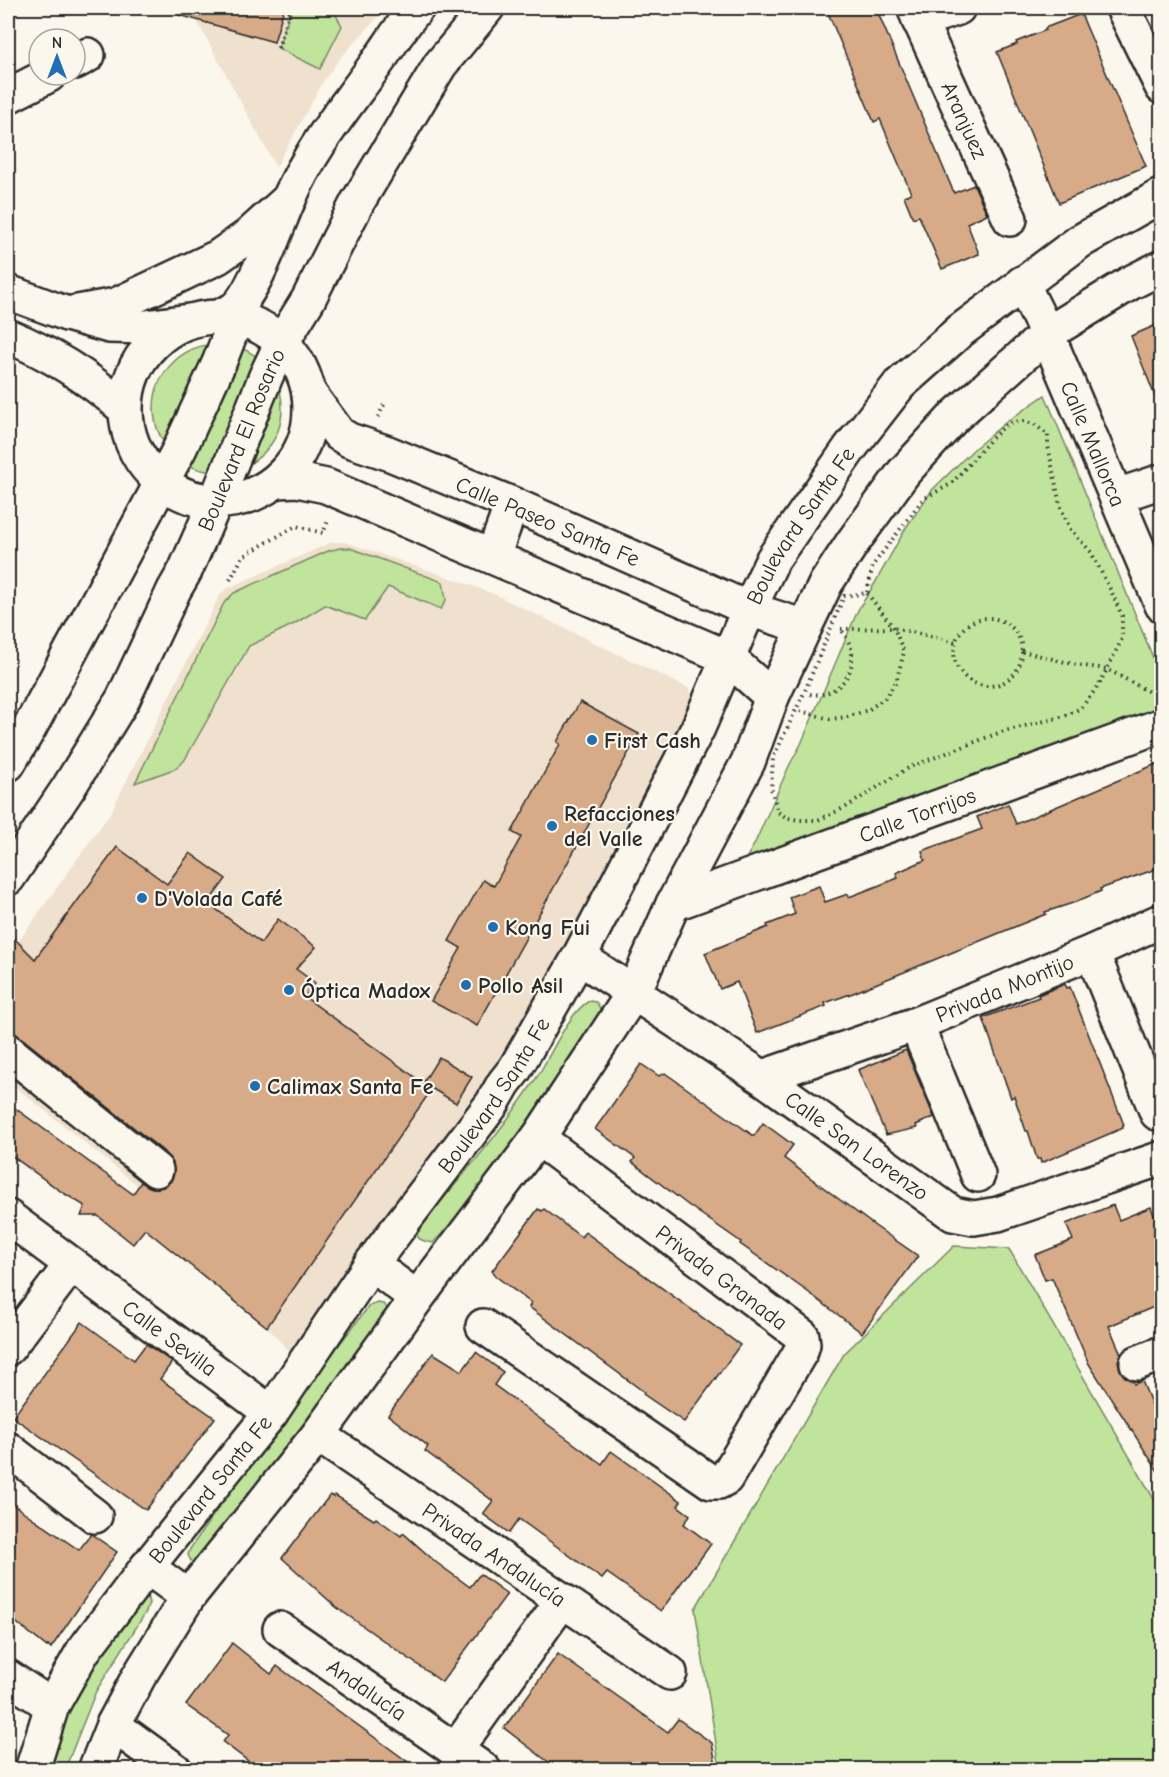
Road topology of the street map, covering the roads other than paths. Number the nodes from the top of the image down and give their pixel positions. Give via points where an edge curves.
1 (417, 8) edge
2 (487, 8) edge
3 (958, 8) edge
4 (1123, 8) edge
5 (916, 14) edge
6 (27, 86) edge
7 (1161, 87) edge
8 (8, 96) edge
9 (1161, 195) edge
10 (289, 199) junction
11 (1010, 219) dead end
12 (1161, 267) edge
13 (1022, 283) junction
14 (8, 292) edge
15 (226, 307) junction
16 (67, 314) junction
17 (1047, 334) junction
18 (8, 336) edge
19 (297, 366) junction
20 (124, 408) junction
21 (134, 449) junction
22 (161, 481) junction
23 (1161, 481) edge
24 (268, 487) junction
25 (1117, 496) junction
26 (216, 501) junction
27 (512, 504) junction
28 (133, 533) junction
29 (493, 556) junction
30 (185, 571) junction
31 (1161, 605) edge
32 (748, 609) junction
33 (818, 628) junction
34 (727, 657) junction
35 (791, 700) junction
36 (1161, 725) edge
37 (8, 764) edge
38 (8, 878) edge
39 (673, 904) junction
40 (1158, 922) dead end
41 (1092, 952) junction
42 (579, 957) junction
43 (634, 992) junction
44 (916, 1024) junction
45 (8, 1051) edge
46 (763, 1078) junction
47 (1157, 1113) dead end
48 (538, 1138) junction
49 (1161, 1158) edge
50 (156, 1170) dead end
51 (978, 1175) dead end
52 (8, 1217) edge
53 (371, 1264) junction
54 (70, 1265) junction
55 (417, 1298) junction
56 (483, 1326) dead end
57 (8, 1348) edge
58 (271, 1413) junction
59 (318, 1435) junction
60 (8, 1449) edge
61 (95, 1516) dead end
62 (147, 1567) junction
63 (188, 1597) junction
64 (562, 1601) junction
65 (280, 1629) dead end
66 (670, 1672) dead end
67 (8, 1677) edge
68 (52, 1706) junction
69 (113, 1725) junction
70 (455, 1751) junction
71 (32, 1770) edge
72 (95, 1770) edge
73 (175, 1770) edge
74 (484, 1770) edge

1 - 10 street via 334,118
2 - 19 street, Boulevard El Rosario via 440,65 351,213 308,300
3 - 5 street, Aranjuez
4 - 7 street
5 - 11 street, Aranjuez
6 - 8 street
9 - 13 street, Boulevard Santa Fe via 1079,242
10 - 15 street via 280,222
10 - 16 street via 218,257 116,305
12 - 17 street
13 - 17 street, Calle Mallorca
13 - 32 street, Boulevard Santa Fe via 899,385 773,560
14 - 16 street
15 - 16 street via 146,327 109,326
15 - 19 street via 261,327
15 - 20 street via 164,334 143,354 130,379
15 - 22 street via 219,363
17 - 25 street, Calle Mallorca
17 - 33 street via 955,416 904,472 826,583
18 - 20 street via 59,360
19 - 24 street via 309,425 298,456
19 - 26 street, Boulevard El Rosario via 266,376
19 - 27 street, Calle Paseo Santa Fe via 339,434
20 - 21 street
21 - 22 street
21 - 28 street via 137,510
22 - 26 street via 174,491 202,501
22 - 28 street
23 - 25 street
24 - 26 street via 231,501
24 - 29 street via 297,480 326,486
24 - 30 street
25 - 31 street, Calle Mallorca
26 - 30 street, Boulevard El Rosario
27 - 29 street
27 - 32 street, Calle Paseo Santa Fe
28 - 37 street
29 - 34 street
30 - 38 street, Boulevard El Rosario via 123,699
32 - 33 street, Calle Paseo Santa Fe
32 - 34 street, Boulevard Santa Fe
33 - 35 street
34 - 35 street
34 - 42 street, Boulevard Santa Fe via 698,728
35 - 39 street via 748,762
36 - 39 street, Calle Torrijos
39 - 43 street
40 - 41 street, Privada Montijo
41 - 44 street, Privada Montijo
41 - 47 street, Privada Montijo
42 - 43 street, Calle San Lorenzo
42 - 53 street, Boulevard Santa Fe via 492,1104
43 - 46 street, Calle San Lorenzo
43 - 48 street
44 - 46 street, Privada Montijo
44 - 51 street, Privada Montijo
45 - 50 street
46 - 49 street, Calle San Lorenzo via 953,1214 974,1218 998,1214
48 - 55 street
48 - 56 street, Privada Granada via 802,1336 801,1351 726,1478 711,1482
52 - 54 street, Calle Sevilla
53 - 55 street
53 - 58 street, Boulevard Santa Fe
54 - 57 street
54 - 58 street, Calle Sevilla
55 - 59 street
58 - 62 street, Boulevard Santa Fe
59 - 63 street
59 - 64 street, Privada Andalucía
60 - 61 street
62 - 63 street
62 - 68 street, Boulevard Santa Fe via 83,1651
63 - 69 street
64 - 66 street, Privada Andalucía
64 - 70 street
65 - 70 street, Andalucía
67 - 68 street
68 - 71 street, Boulevard Santa Fe
69 - 72 street
69 - 73 street
70 - 74 street, Andalucía

